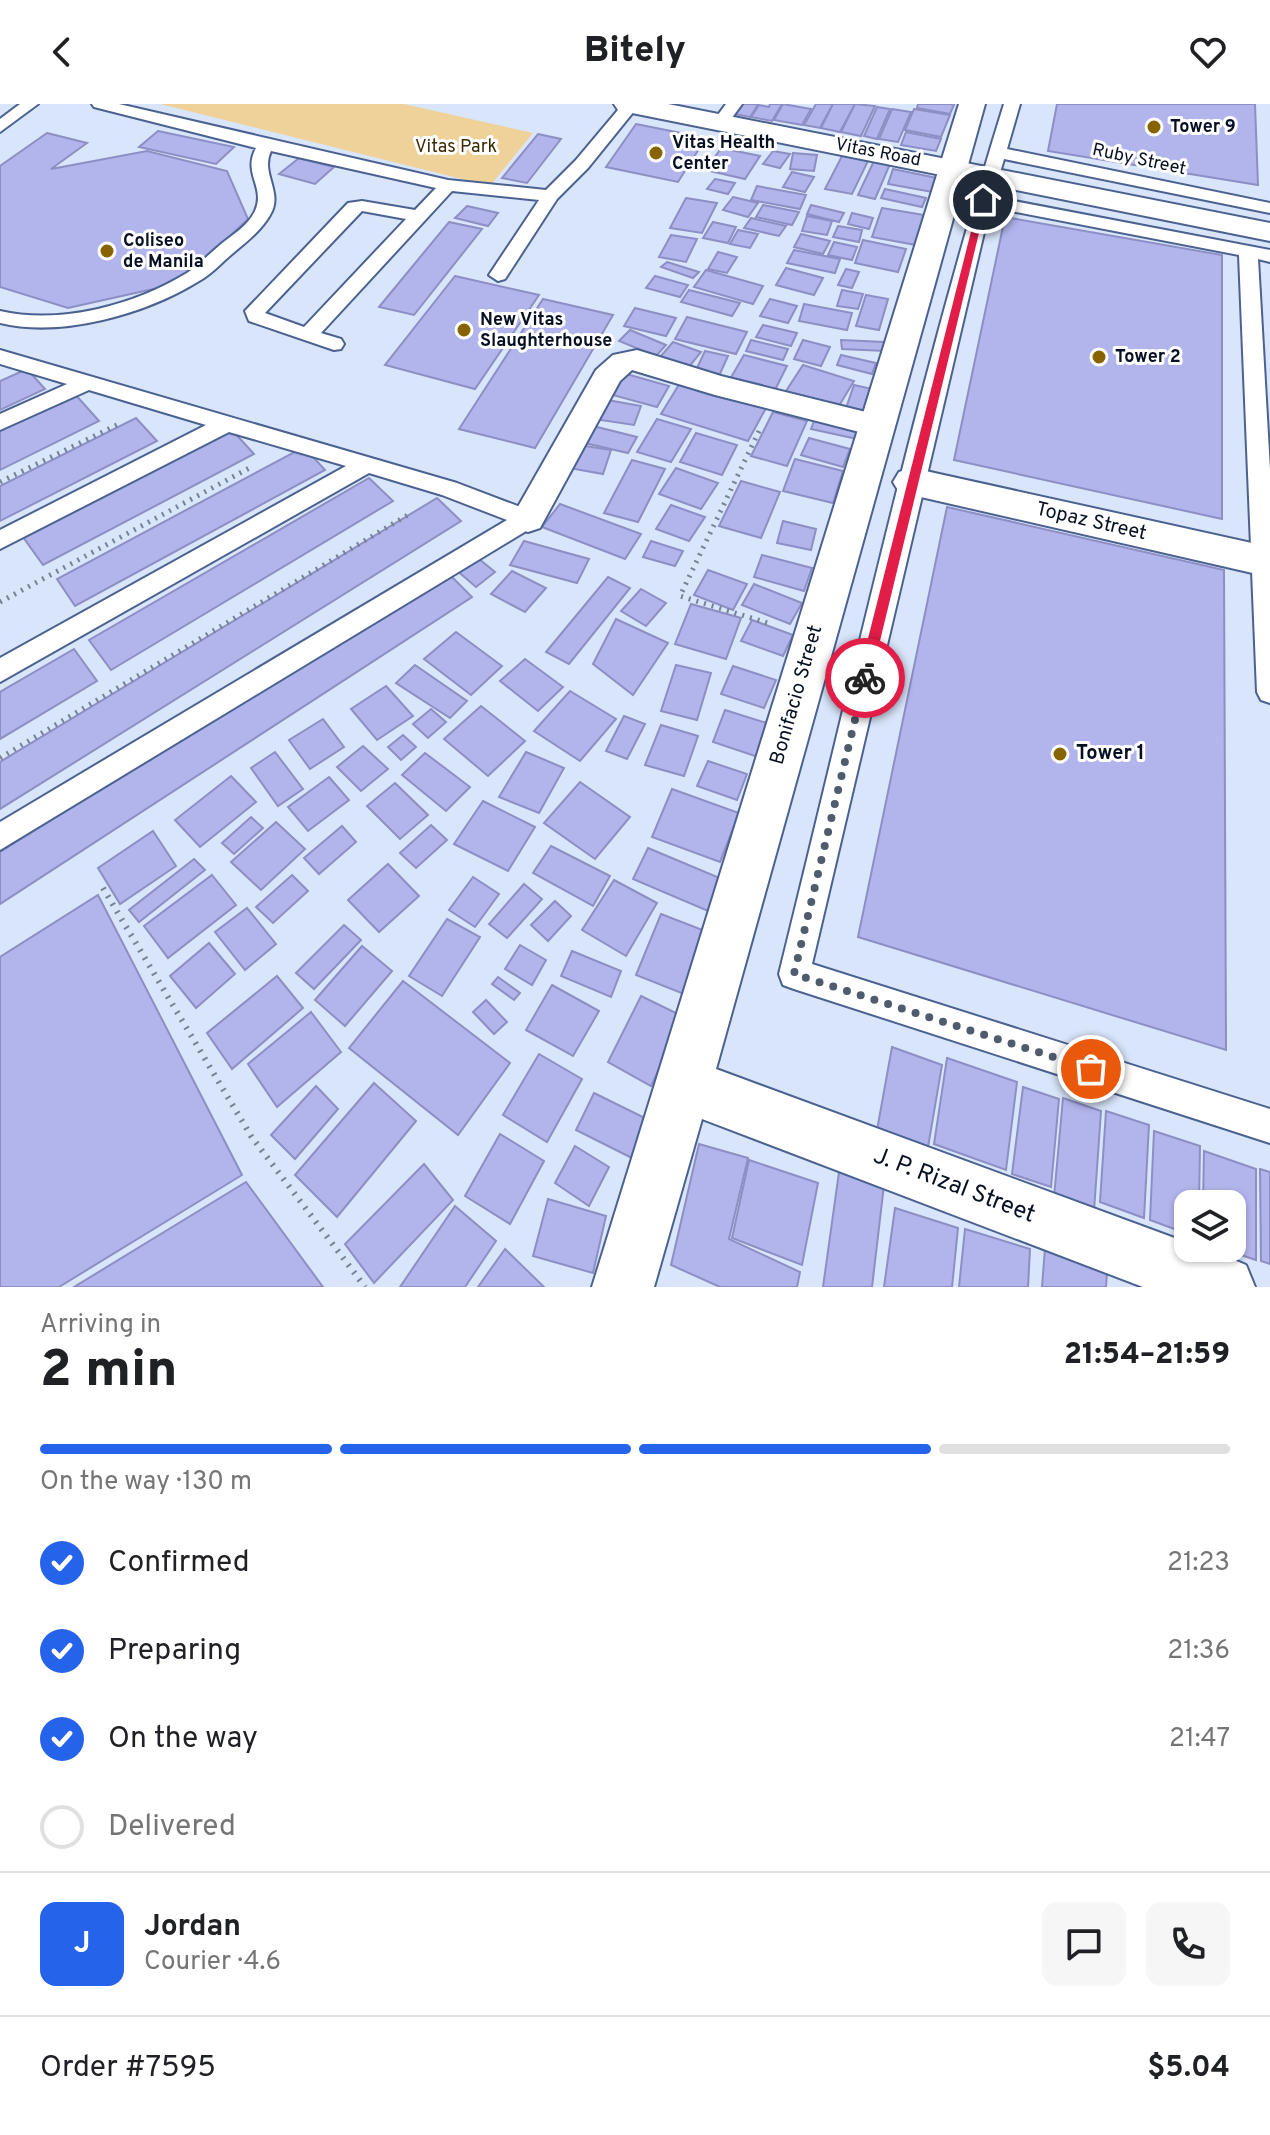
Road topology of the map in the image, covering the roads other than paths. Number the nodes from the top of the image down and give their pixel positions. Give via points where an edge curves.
1 (30, 104) edge
2 (100, 104) edge
3 (629, 104) edge
4 (972, 104) edge
5 (1012, 104) edge
6 (727, 113) edge
7 (0, 127) edge
8 (266, 145) junction
9 (982, 174) junction
10 (448, 185) junction
11 (550, 196) junction
12 (1270, 208) edge
13 (419, 216) junction
14 (1270, 232) edge
15 (1259, 254) edge
16 (498, 275) dead end
17 (0, 317) edge
18 (308, 335) junction
19 (334, 344) dead end
20 (0, 357) edge
21 (87, 383) junction
22 (0, 423) edge
23 (226, 424) junction
24 (875, 425) junction
25 (366, 465) junction
26 (912, 482) junction
27 (528, 519) junction
28 (0, 540) edge
29 (1267, 562) edge
30 (0, 671) edge
31 (1270, 692) edge
32 (0, 837) edge
33 (685, 1085) junction
34 (1270, 1126) edge
35 (623, 1287) edge
36 (1224, 1287) edge

1 - 7 lane
2 - 8 lane
3 - 6 street, Vitas Road
3 - 11 lane
4 - 9 street, Bonifacio Street
5 - 9 lane
6 - 9 street, Vitas Road
8 - 10 lane
8 - 17 lane via 256,165 267,205 248,232 194,276 148,297 84,316 47,323
9 - 12 lane, Ruby Street
9 - 14 street, Vitas Road
9 - 15 lane
9 - 24 street, Bonifacio Street
9 - 26 lane
10 - 11 lane
10 - 13 lane
11 - 16 lane
13 - 18 lane
13 - 18 lane via 354,207 255,311 256,317
15 - 29 lane
18 - 19 lane
20 - 21 lane
21 - 22 lane
21 - 23 lane
23 - 25 lane
23 - 28 lane
24 - 27 street via 637,360 623,361 580,421
24 - 33 street, Bonifacio Street
25 - 27 lane
25 - 30 lane
26 - 29 street, Topaz Street
26 - 34 lane via 794,974
27 - 32 lane
29 - 31 lane
33 - 35 street, Bonifacio Street
33 - 36 street, J. P. Rizal Street

